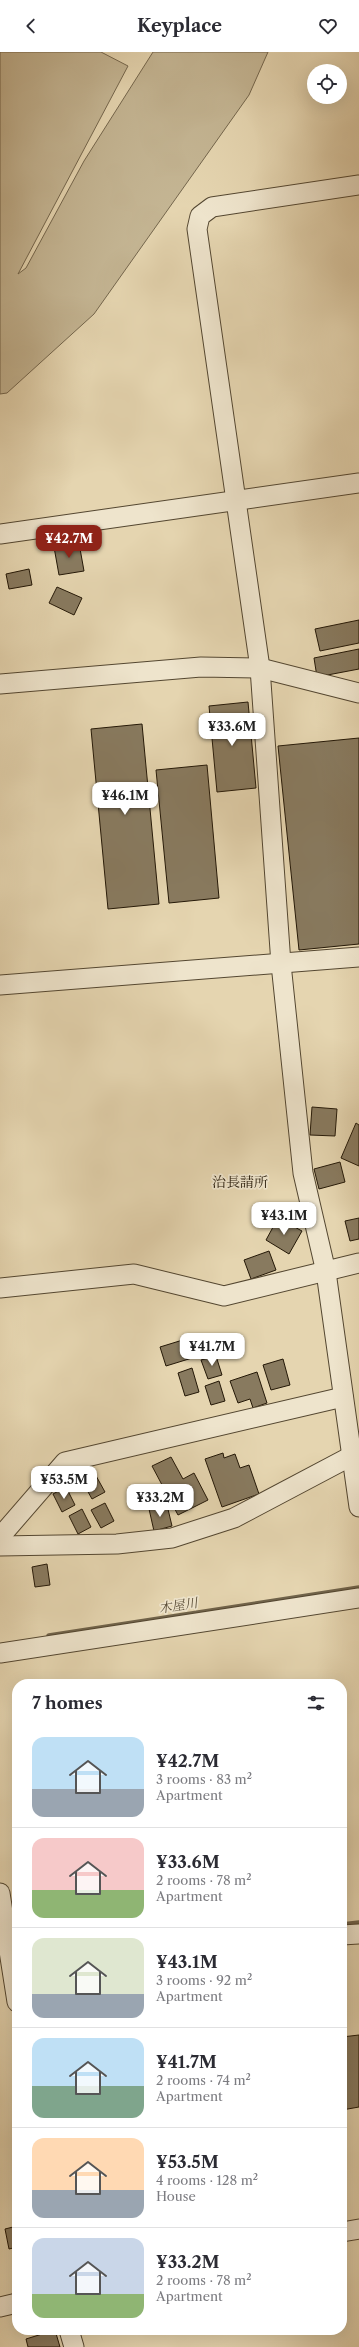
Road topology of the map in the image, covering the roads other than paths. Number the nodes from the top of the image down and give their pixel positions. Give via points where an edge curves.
1 (359, 185) edge
2 (359, 483) edge
3 (234, 501) junction
4 (0, 534) edge
5 (260, 668) junction
6 (0, 684) edge
7 (359, 693) edge
8 (359, 957) edge
9 (280, 964) junction
10 (0, 985) edge
11 (359, 1263) edge
12 (326, 1272) junction
13 (0, 1288) edge
14 (343, 1397) junction
15 (355, 1454) edge
16 (359, 1507) edge
17 (0, 1537) edge
18 (0, 1546) edge
19 (359, 1598) edge
20 (0, 1653) edge
21 (0, 1893) edge
22 (359, 1934) edge
23 (347, 1935) edge
24 (10, 1980) edge
25 (359, 2229) edge
26 (347, 2231) edge
27 (12, 2304) edge
28 (0, 2306) edge
29 (70, 2335) edge
30 (74, 2347) edge

1 - 3 street via 212,207 200,216 197,230
2 - 3 street
3 - 4 street
3 - 5 street
5 - 6 street via 201,667
5 - 7 street
5 - 9 street
8 - 9 street
9 - 10 street
9 - 12 street via 303,1173
11 - 12 street
12 - 13 street via 224,1296 134,1274
12 - 14 street
14 - 15 street
14 - 17 street via 65,1462
15 - 16 street
15 - 18 street via 234,1518 172,1538 116,1544
19 - 20 street
21 - 24 street
22 - 23 street
25 - 26 street
27 - 28 street
29 - 30 street

